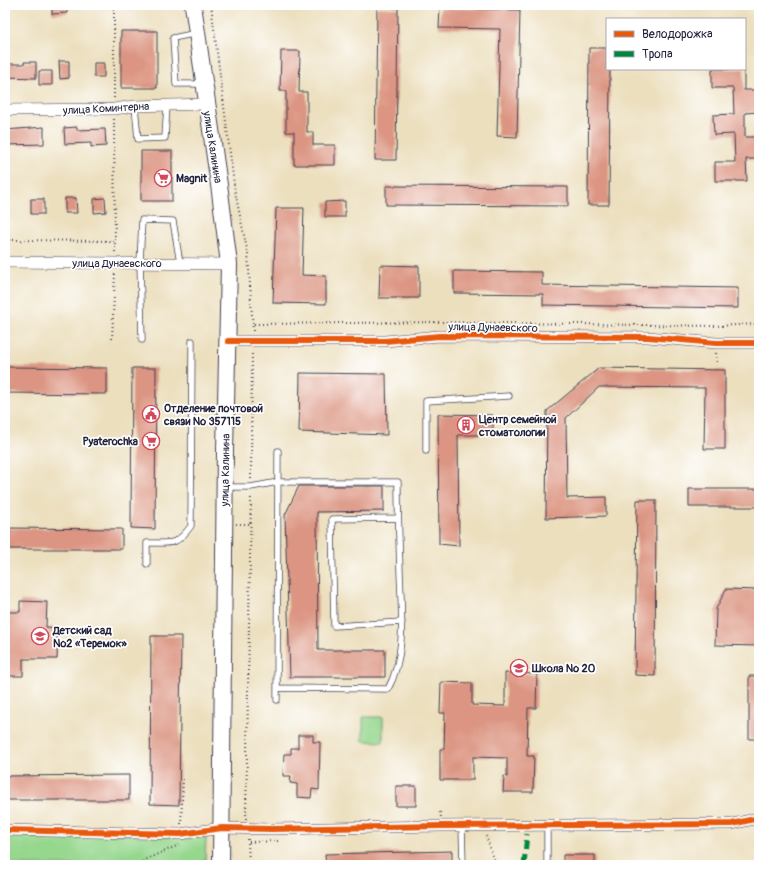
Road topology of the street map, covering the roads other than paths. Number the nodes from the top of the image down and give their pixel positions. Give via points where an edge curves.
1 (193, 5) edge
2 (197, 33) junction
3 (204, 84) junction
4 (206, 104) junction
5 (167, 105) junction
6 (135, 106) junction
7 (5, 110) edge
8 (5, 262) edge
9 (140, 263) junction
10 (180, 263) junction
11 (229, 264) junction
12 (142, 340) dead end
13 (192, 341) dead end
14 (228, 341) junction
15 (759, 343) edge
16 (509, 396) dead end
17 (426, 450) dead end
18 (278, 451) dead end
19 (278, 482) junction
20 (225, 487) junction
21 (398, 518) junction
22 (147, 564) dead end
23 (402, 622) junction
24 (278, 688) junction
25 (277, 700) dead end
26 (759, 818) edge
27 (462, 826) junction
28 (547, 826) junction
29 (222, 828) junction
30 (5, 830) edge
31 (221, 865) edge
32 (463, 865) edge
33 (547, 865) edge

1 - 2 main road, улица Калинина
2 - 3 main road, улица Калинина
2 - 3 lane via 173,38 176,84
3 - 4 main road, улица Калинина
4 - 5 street, улица Коминтерна
4 - 11 main road, улица Калинина
5 - 6 street, улица Коминтерна
5 - 6 lane via 165,138 144,139 138,139
6 - 7 street, улица Коминтерна via 114,109
8 - 9 street, улица Дунаевского
9 - 10 street, улица Дунаевского
9 - 10 lane via 142,220 173,220
9 - 12 lane
10 - 11 street, улица Дунаевского
11 - 14 main road, улица Калинина
13 - 22 lane via 191,526 181,539 170,543 147,543
14 - 15 street, улица Дунаевского via 385,341 439,336 648,337 716,343
14 - 20 main road, улица Калинина
16 - 17 lane via 426,401
18 - 19 lane
19 - 20 lane via 251,487
19 - 21 lane via 398,482
19 - 24 lane
20 - 29 main road, улица Калинина
21 - 23 lane
21 - 23 lane via 332,519 334,626
23 - 24 lane via 396,675 388,689
24 - 25 lane
26 - 28 street via 732,824
27 - 28 street
27 - 29 street
27 - 32 lane
28 - 33 lane
29 - 30 street via 180,834
29 - 31 main road, улица Калинина

